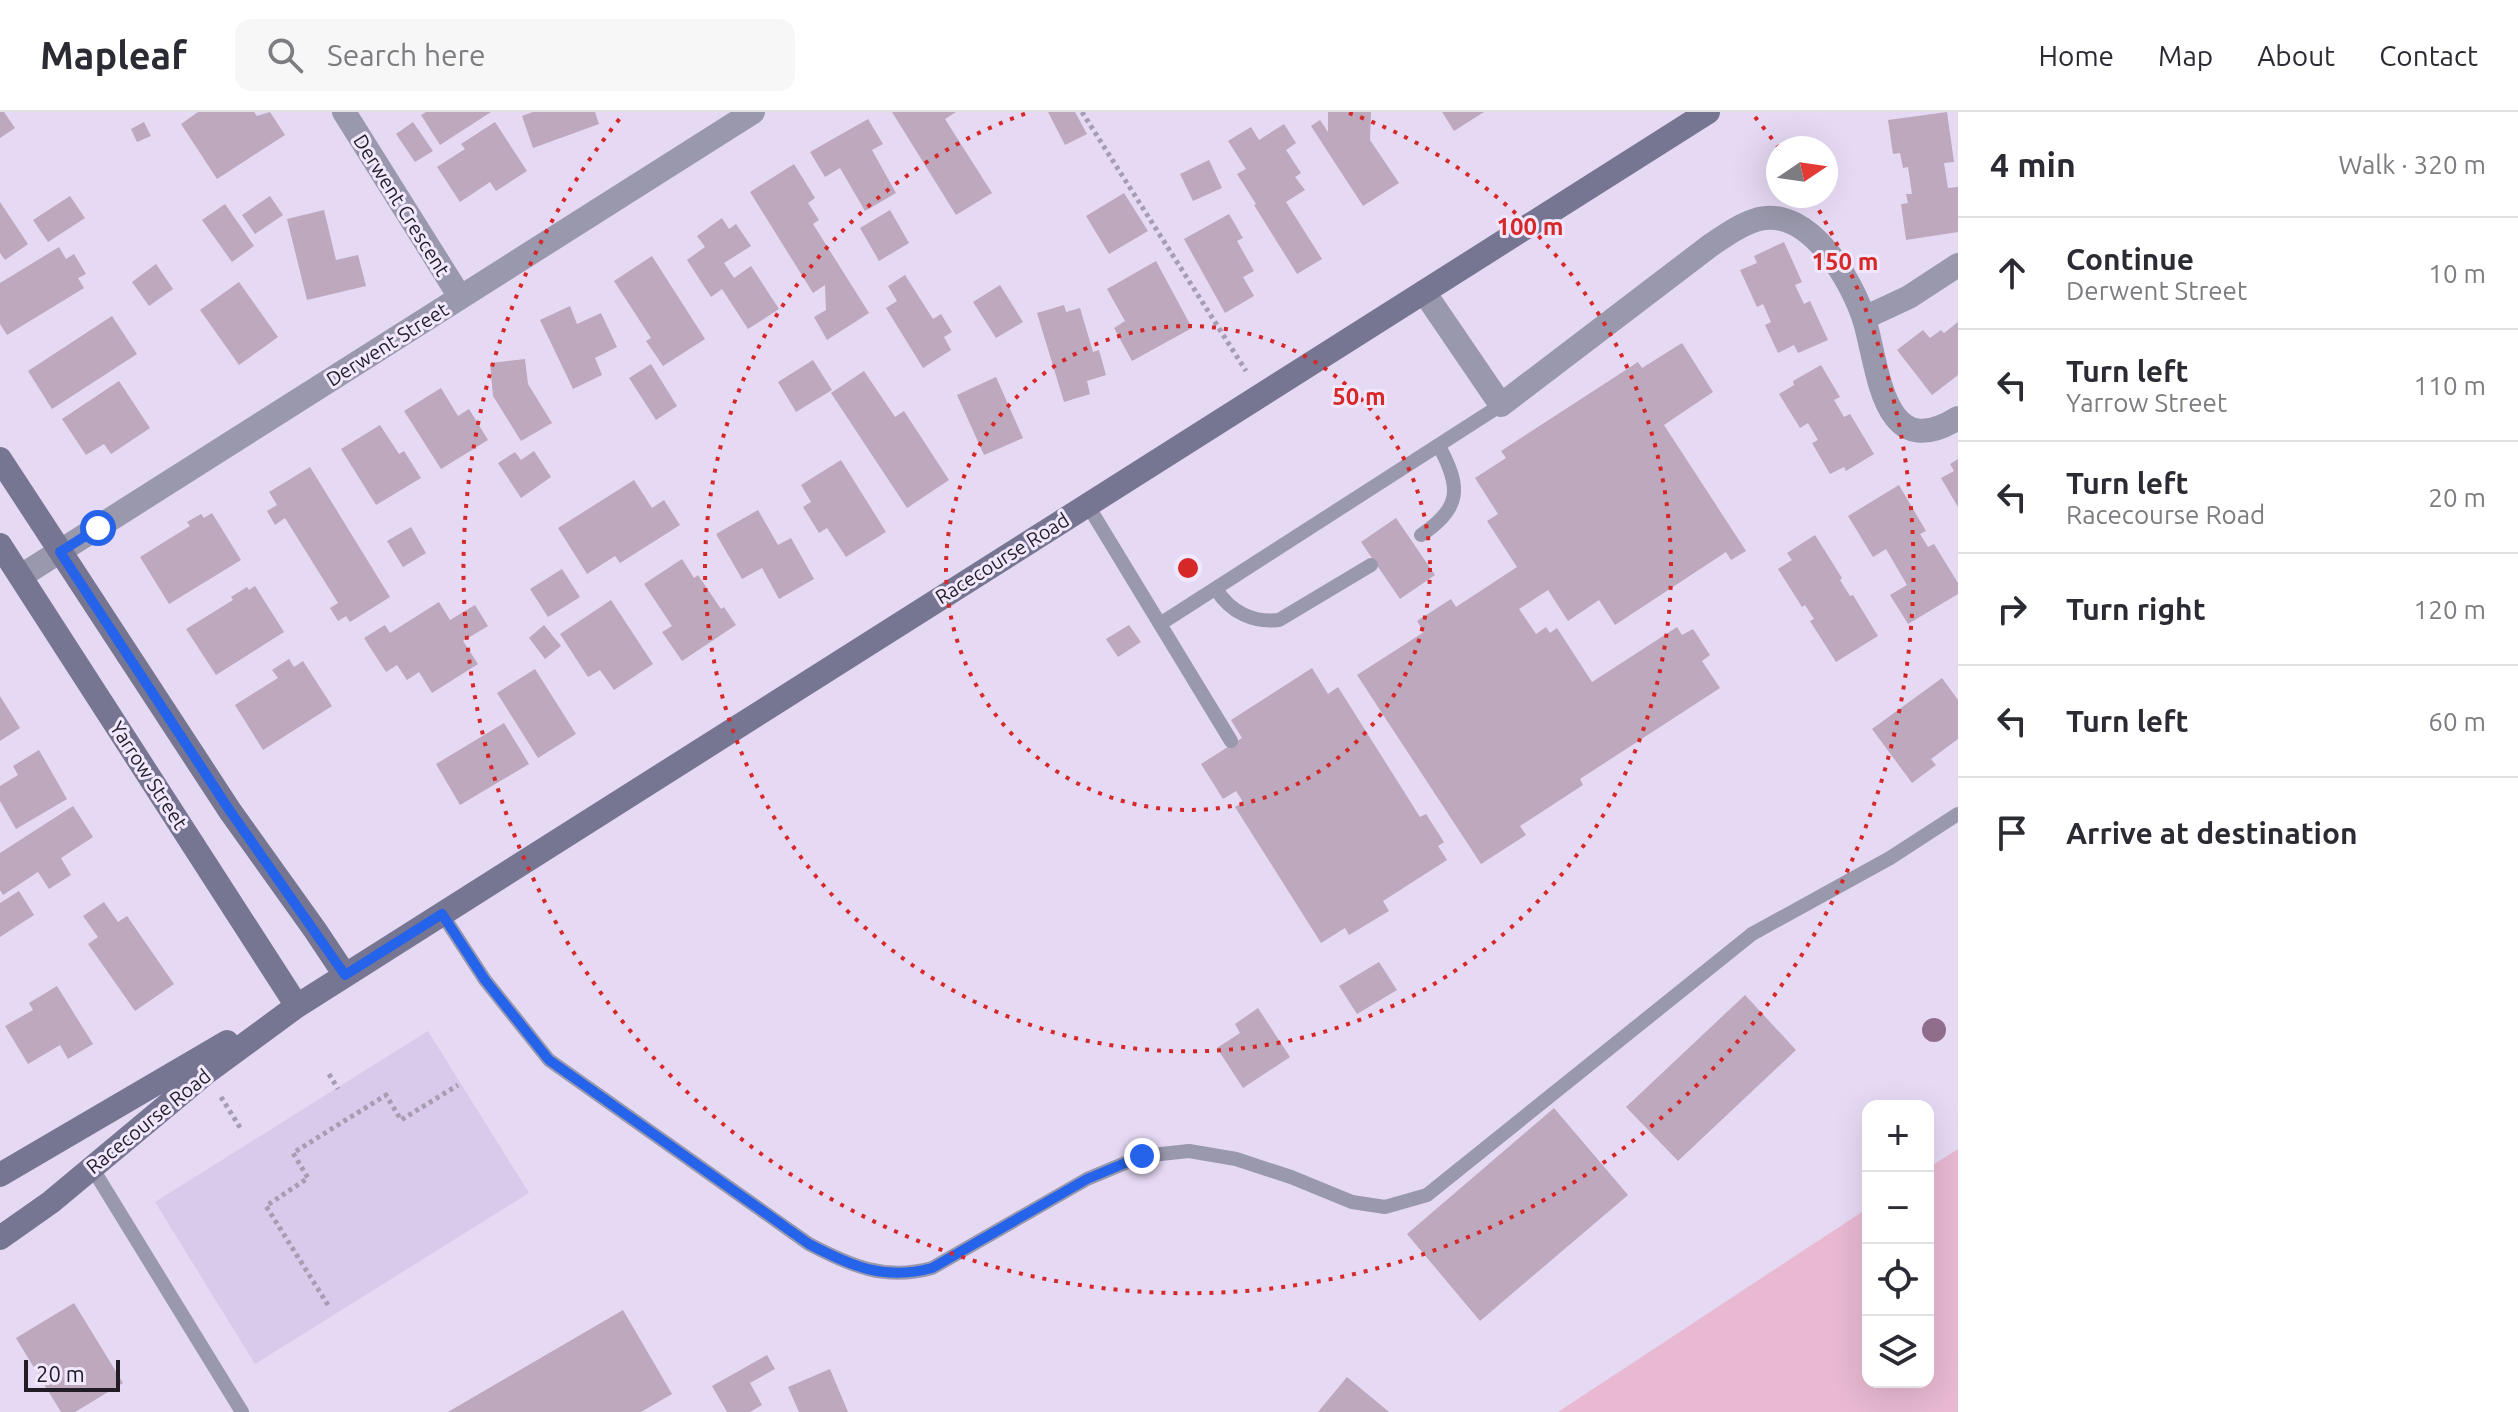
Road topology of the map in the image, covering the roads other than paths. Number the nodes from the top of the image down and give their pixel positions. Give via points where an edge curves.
1 (344, 112) edge
2 (753, 112) edge
3 (1708, 112) edge
4 (1958, 265) edge
5 (1424, 292) junction
6 (460, 297) junction
7 (1864, 318) junction
8 (1501, 405) junction
9 (1958, 418) edge
10 (1439, 446) junction
11 (0, 459) edge
12 (1087, 504) junction
13 (1421, 535) dead end
14 (0, 545) edge
15 (60, 552) junction
16 (1371, 565) dead end
17 (21, 576) junction
18 (1216, 589) junction
19 (1160, 624) junction
20 (1231, 741) dead end
21 (1958, 814) edge
22 (442, 914) junction
23 (345, 975) junction
24 (297, 1006) junction
25 (91, 1166) junction
26 (0, 1175) edge
27 (0, 1238) edge
28 (242, 1412) edge

1 - 6 street, Derwent Crescent
2 - 6 street, Derwent Street
3 - 5 street, Racecourse Road
4 - 7 street
5 - 8 street
5 - 12 street, Racecourse Road
6 - 15 street, Derwent Street
7 - 8 street via 1821,242 1780,218 1762,218 1711,245
7 - 9 street via 1891,413 1917,431
8 - 10 lane
10 - 13 lane via 1452,472 1454,498 1446,515
10 - 18 lane
11 - 15 street
12 - 19 lane
12 - 22 street, Racecourse Road
14 - 17 street, Yarrow Street
15 - 17 street, Derwent Street
15 - 23 street
16 - 18 lane via 1279,620 1266,622 1240,613
17 - 24 street, Yarrow Street
18 - 19 lane
19 - 20 lane
21 - 22 lane via 1752,934 1427,1195 1385,1207 1352,1202 1236,1159 1189,1151 1142,1156 1087,1179 932,1268 910,1274 846,1264 809,1244 549,1060 485,980
22 - 23 street, Racecourse Road
23 - 24 street, Racecourse Road
24 - 25 street, Racecourse Road
24 - 26 street, Racecourse Road via 193,1060
25 - 27 street, Racecourse Road
25 - 28 lane

